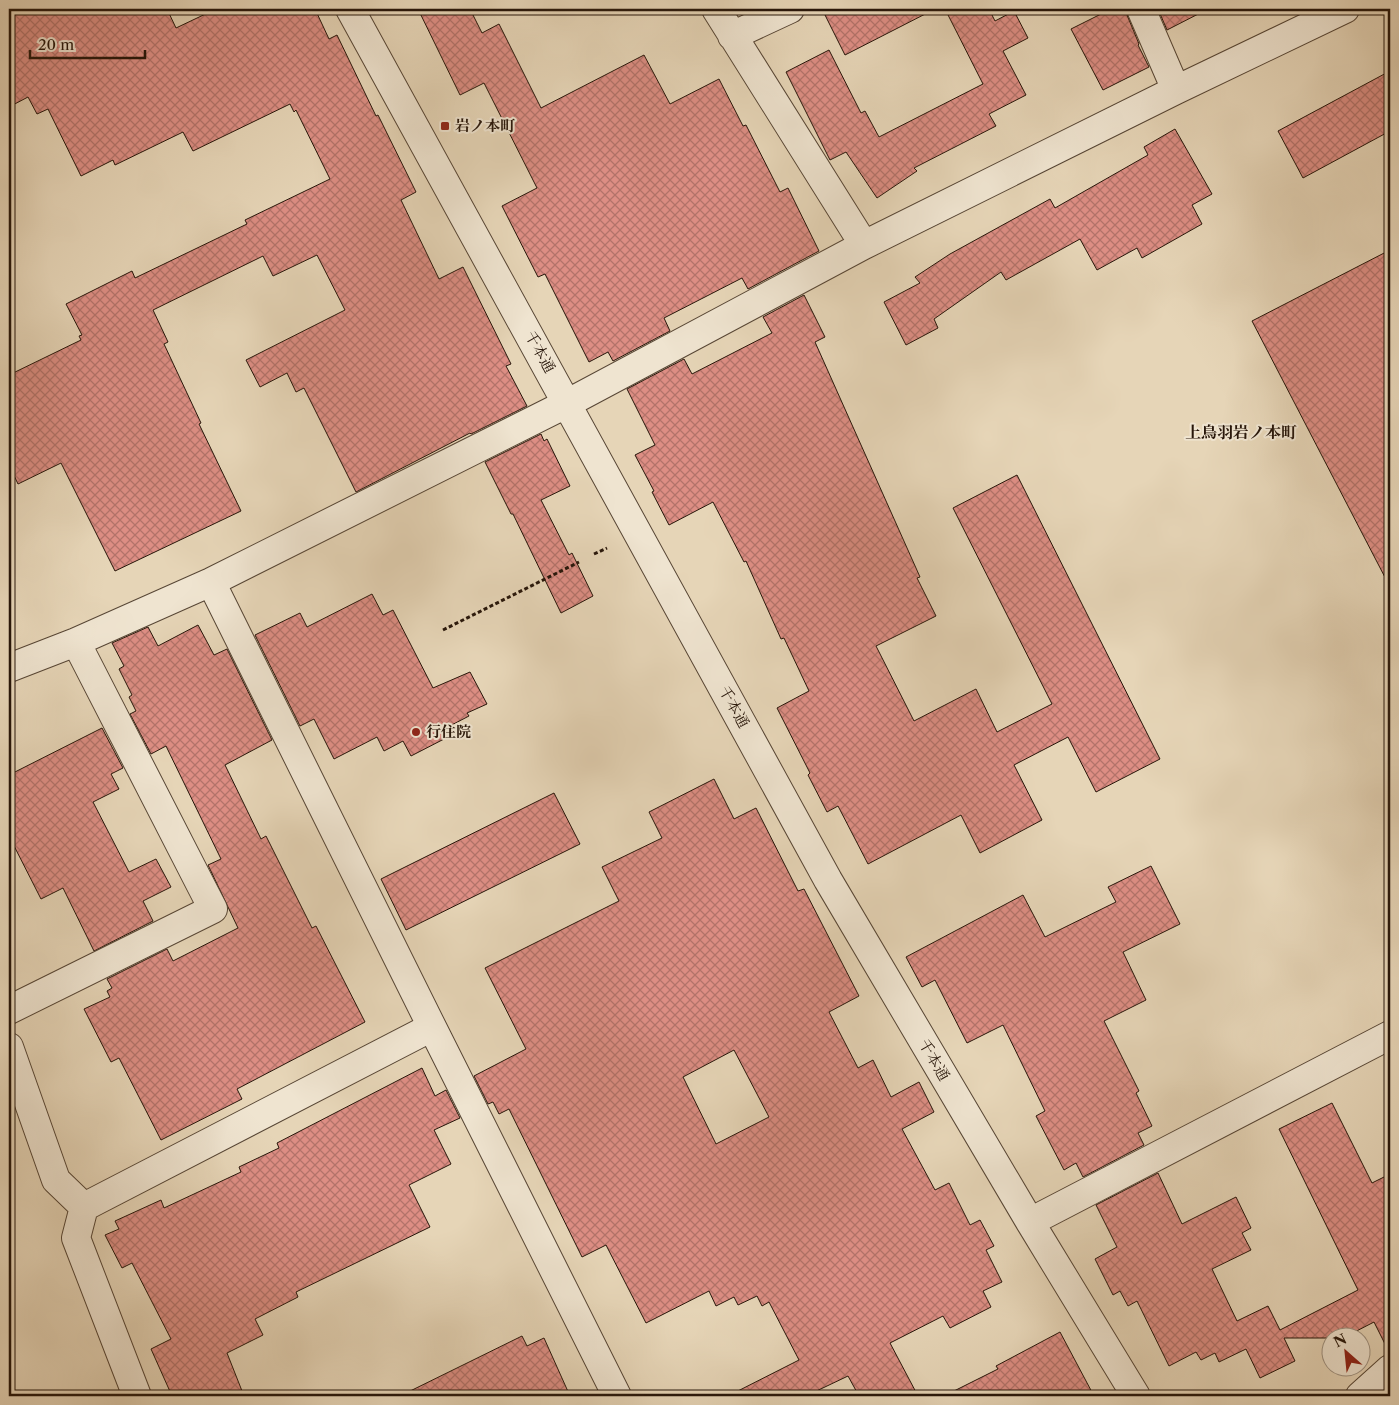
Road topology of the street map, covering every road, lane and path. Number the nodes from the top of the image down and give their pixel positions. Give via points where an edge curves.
1 (350, 9) edge
2 (716, 9) edge
3 (790, 9) edge
4 (1141, 9) edge
5 (1344, 9) edge
6 (732, 36) junction
7 (1176, 90) junction
8 (864, 246) junction
9 (568, 403) junction
10 (579, 562) dead end
11 (211, 582) junction
12 (443, 630) dead end
13 (76, 642) junction
14 (9, 668) edge
15 (9, 1010) edge
16 (432, 1027) junction
17 (1390, 1035) edge
18 (9, 1047) edge
19 (84, 1207) junction
20 (1030, 1222) junction
21 (1390, 1369) edge
22 (137, 1396) edge
23 (617, 1396) edge
24 (1136, 1396) edge
25 (1360, 1396) edge

1 - 9 street, 千本通
2 - 6 street
3 - 6 street
4 - 7 street
5 - 7 street
6 - 8 street
7 - 8 street
8 - 9 street
9 - 11 street
9 - 20 street, 千本通 via 828,880
10 - 12 path
11 - 13 street
11 - 16 street
13 - 14 street
13 - 15 street via 214,909
16 - 19 street
16 - 23 street
17 - 20 street
18 - 19 street via 56,1180
19 - 22 street via 76,1238
20 - 24 street, 千本通
21 - 25 street

